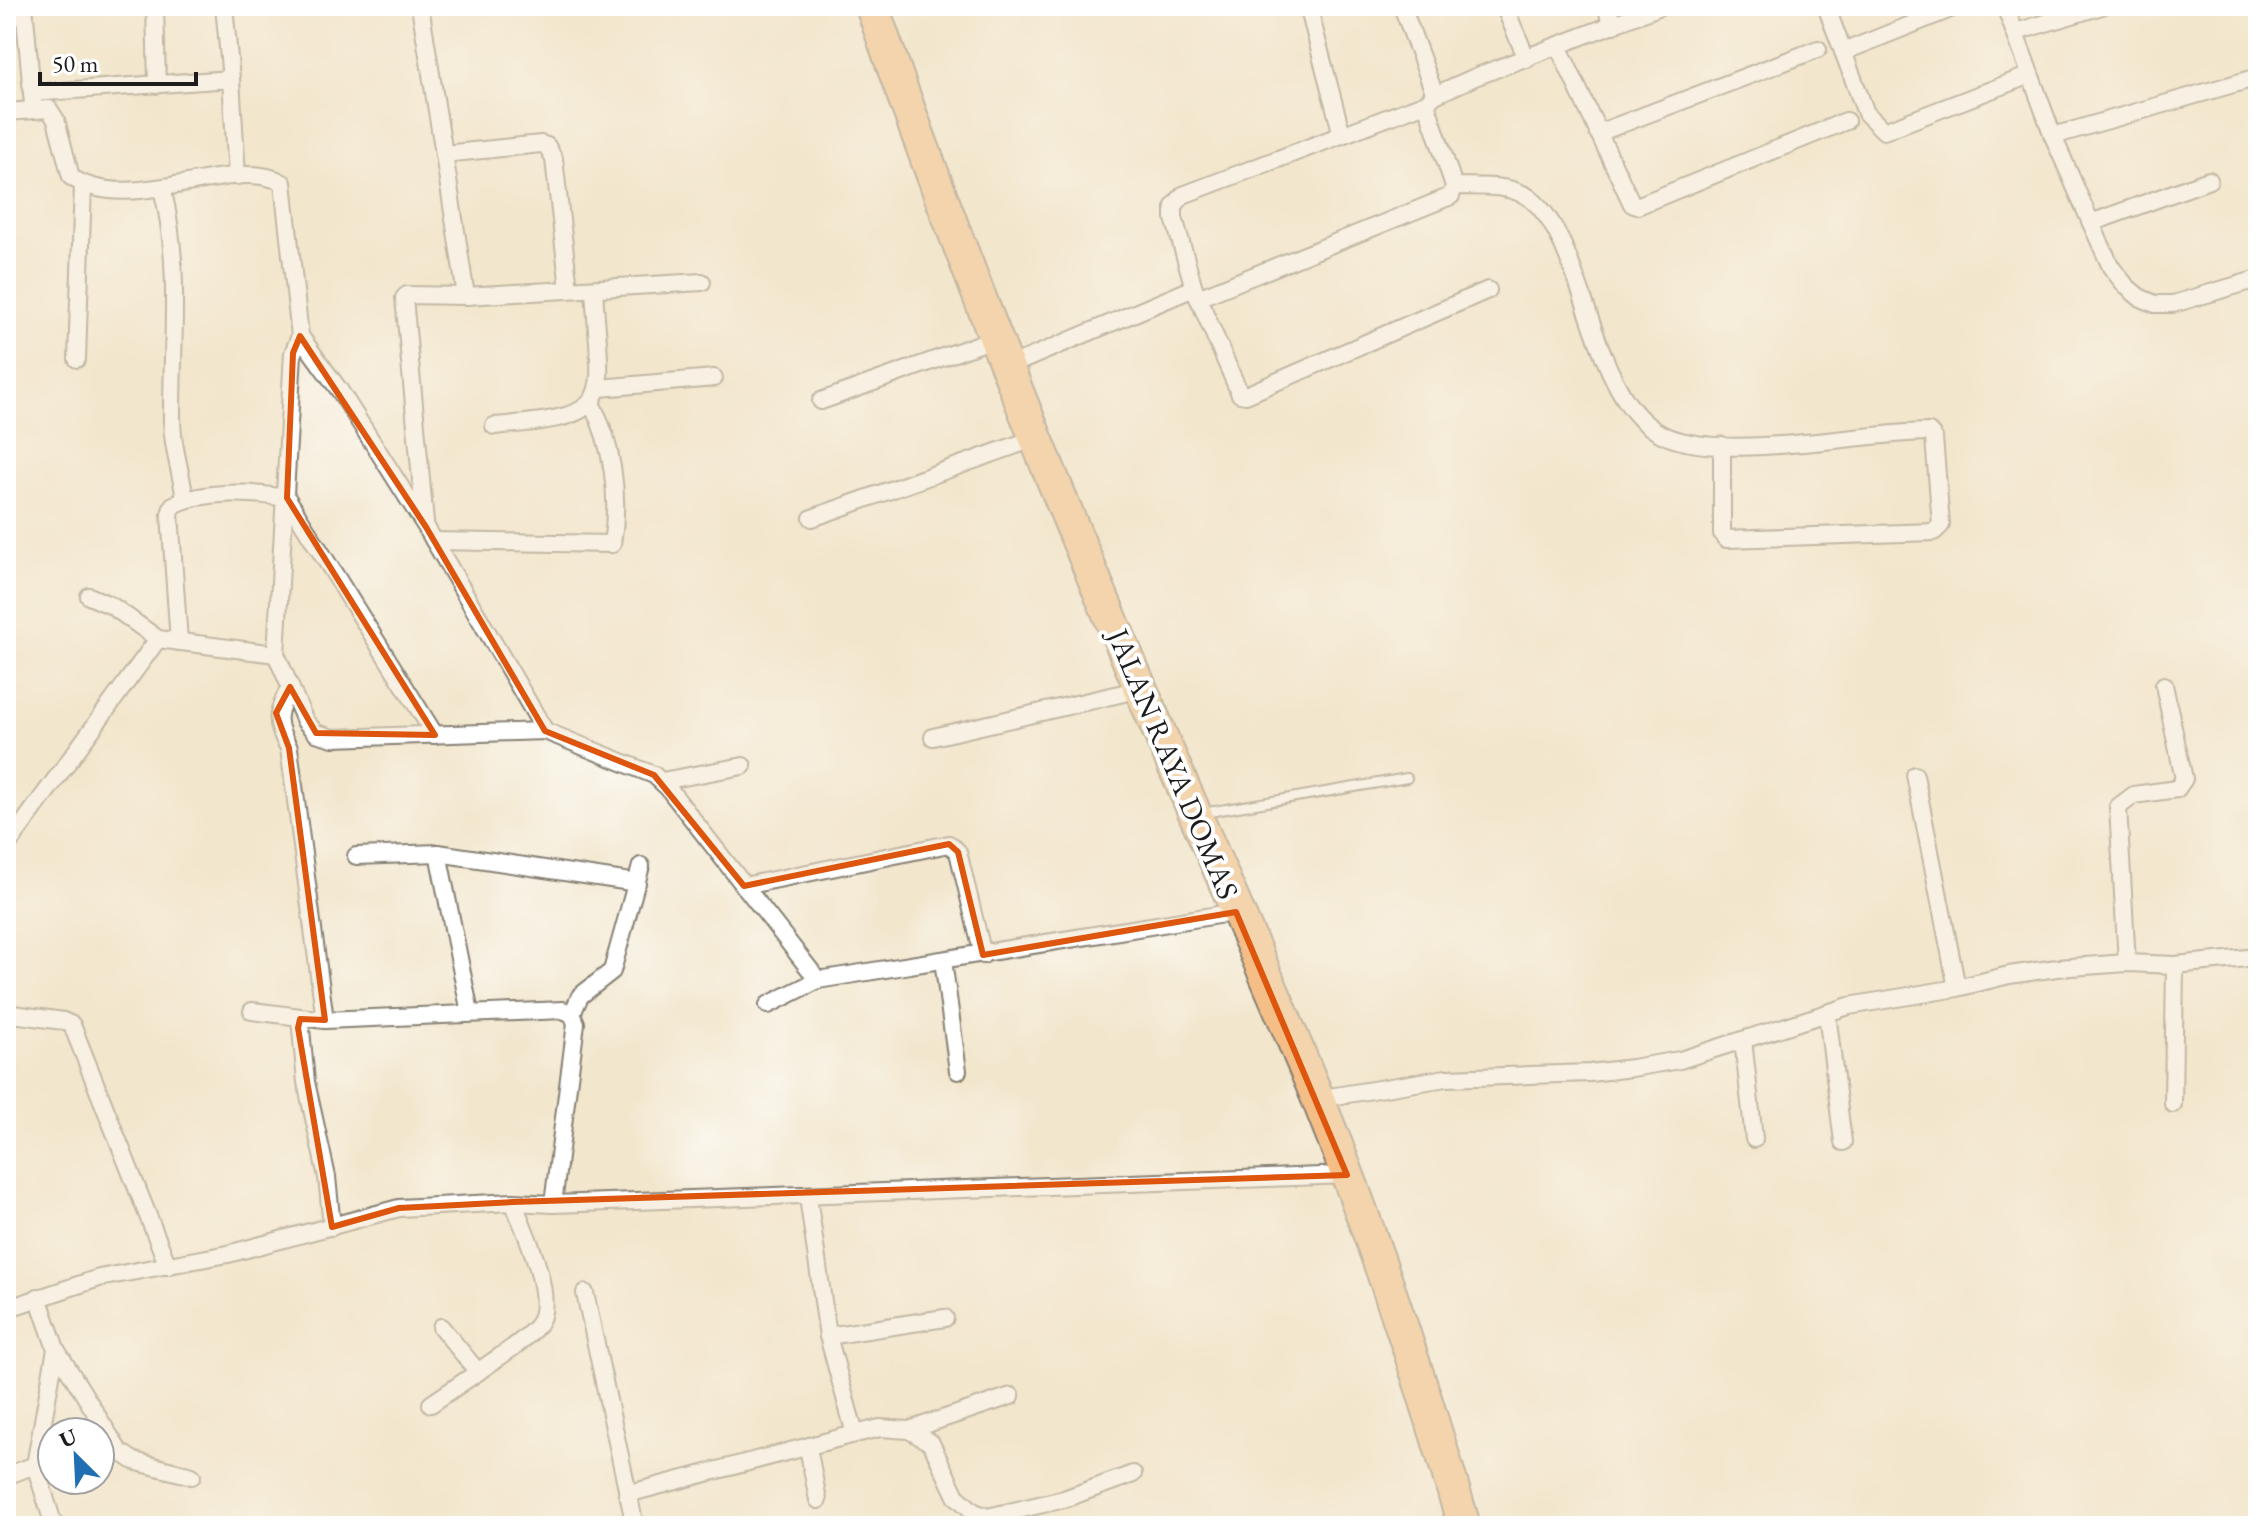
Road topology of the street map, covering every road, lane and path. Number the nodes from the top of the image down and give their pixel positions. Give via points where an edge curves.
1 (24, 6) edge
2 (155, 6) edge
3 (224, 6) edge
4 (420, 6) edge
5 (872, 6) edge
6 (1308, 6) edge
7 (1402, 6) edge
8 (1504, 6) edge
9 (1605, 6) edge
10 (1661, 6) edge
11 (1826, 6) edge
12 (1958, 6) edge
13 (2005, 6) edge
14 (2102, 6) edge
15 (1614, 25) junction
16 (2016, 32) junction
17 (1559, 48) junction
18 (1818, 49) dead end
19 (1843, 52) junction
20 (1527, 59) junction
21 (2030, 75) junction
22 (2258, 77) edge
23 (231, 79) junction
24 (157, 85) junction
25 (1430, 99) junction
26 (33, 101) junction
27 (6, 112) edge
28 (1846, 121) dead end
29 (1598, 133) junction
30 (1342, 135) junction
31 (2053, 136) junction
32 (444, 154) junction
33 (237, 176) junction
34 (2209, 180) dead end
35 (83, 185) junction
36 (1454, 186) junction
37 (162, 188) junction
38 (2091, 223) junction
39 (2258, 279) edge
40 (702, 282) dead end
41 (569, 289) junction
42 (594, 290) junction
43 (1488, 290) dead end
44 (1196, 293) junction
45 (466, 296) junction
46 (300, 336) junction
47 (1002, 352) junction
48 (77, 359) dead end
49 (714, 378) dead end
50 (596, 396) junction
51 (821, 401) dead end
52 (494, 426) dead end
53 (1036, 438) junction
54 (1722, 445) junction
55 (287, 498) junction
56 (185, 499) junction
57 (812, 518) dead end
58 (430, 534) junction
59 (89, 596) dead end
60 (158, 639) junction
61 (179, 642) junction
62 (276, 654) junction
63 (2164, 685) dead end
64 (290, 687) junction
65 (1141, 689) junction
66 (545, 731) junction
67 (435, 735) junction
68 (933, 737) dead end
69 (743, 766) dead end
70 (1915, 775) dead end
71 (1407, 778) dead end
72 (662, 781) junction
73 (1194, 814) junction
74 (6, 847) edge
75 (438, 853) junction
76 (356, 856) dead end
77 (641, 866) dead end
78 (637, 883) junction
79 (744, 886) junction
80 (1236, 912) junction
81 (983, 955) junction
82 (2258, 957) edge
83 (943, 960) junction
84 (2127, 963) junction
85 (2175, 965) junction
86 (818, 980) junction
87 (1957, 988) junction
88 (768, 1005) dead end
89 (252, 1011) dead end
90 (6, 1013) edge
91 (470, 1013) junction
92 (1827, 1013) junction
93 (572, 1014) junction
94 (300, 1019) junction
95 (325, 1020) junction
96 (1743, 1040) junction
97 (958, 1071) dead end
98 (1317, 1099) junction
99 (2173, 1104) dead end
100 (1754, 1139) dead end
101 (1843, 1142) dead end
102 (1347, 1175) junction
103 (808, 1197) junction
104 (513, 1202) junction
105 (553, 1204) junction
106 (332, 1227) junction
107 (168, 1266) junction
108 (585, 1293) dead end
109 (38, 1297) junction
110 (6, 1309) edge
111 (945, 1318) dead end
112 (441, 1327) dead end
113 (828, 1336) junction
114 (56, 1349) junction
115 (478, 1372) junction
116 (1011, 1396) dead end
117 (431, 1404) dead end
118 (909, 1430) junction
119 (855, 1434) junction
120 (808, 1447) junction
121 (35, 1465) junction
122 (1133, 1474) dead end
123 (6, 1476) edge
124 (192, 1476) dead end
125 (627, 1494) junction
126 (818, 1500) dead end
127 (54, 1526) edge
128 (635, 1526) edge
129 (1464, 1526) edge

1 - 26 street
2 - 24 street
3 - 23 street
4 - 32 street
5 - 47 highway, JALAN RAYA DOMAS
6 - 30 street
7 - 25 street
8 - 20 street
9 - 15 street
10 - 15 street
11 - 19 street
12 - 19 street
13 - 16 street
14 - 16 street
15 - 17 street
16 - 21 street
17 - 20 street
17 - 29 street
18 - 29 street
19 - 21 street via 1866,113 1884,131
20 - 25 street
21 - 31 street
22 - 31 street
23 - 24 street
23 - 33 street
24 - 26 street
25 - 30 street
25 - 36 street
26 - 27 street
26 - 35 street via 49,109 56,120 71,177
28 - 29 street via 1637,206
30 - 44 street via 1183,195 1174,206 1174,218
31 - 38 street
32 - 41 street via 547,146 554,159
32 - 45 street
33 - 37 street
33 - 46 street via 283,183
34 - 38 street
35 - 37 street via 97,191
35 - 48 street
36 - 44 street via 1451,196
36 - 54 street via 1505,187 1529,198 1550,220 1615,381 1631,405 1665,436
37 - 56 street via 174,243 171,417
38 - 39 street via 2111,267 2139,297 2155,304 2173,304
40 - 42 street
41 - 42 street
41 - 45 street
42 - 50 street
43 - 44 street via 1246,395 1237,391
44 - 47 street
45 - 58 street via 407,295 403,303
46 - 55 street via 293,353
46 - 58 street
47 - 51 street
47 - 53 highway, JALAN RAYA DOMAS
49 - 50 street
50 - 52 street via 581,412 559,421
50 - 58 street via 613,477 612,544
53 - 57 street
53 - 65 highway, JALAN RAYA DOMAS
54 - 54 street via 1929,432 1934,438 1941,525 1934,532 1726,539
55 - 56 street via 231,494
55 - 62 street
55 - 67 street
56 - 61 street via 173,505 170,514
58 - 66 street
59 - 60 street
60 - 61 street
60 - 74 street
61 - 62 street
62 - 64 street
63 - 84 street via 2184,779 2177,789 2134,795 2118,807
64 - 67 street via 316,733 333,738
64 - 95 street via 276,713 277,728 289,748
65 - 68 street
65 - 73 highway, JALAN RAYA DOMAS
66 - 67 street
66 - 72 street
69 - 72 street
70 - 87 street
71 - 73 lane
72 - 79 street
73 - 80 highway, JALAN RAYA DOMAS
75 - 76 street
75 - 78 street
75 - 91 street
77 - 78 street
78 - 93 street via 612,971 580,996
79 - 81 street via 949,844 958,852
79 - 86 street
80 - 81 street
80 - 98 highway, JALAN RAYA DOMAS
81 - 83 street
82 - 85 street
83 - 86 street
83 - 97 street
84 - 85 street
84 - 87 street via 2009,975
85 - 99 street
86 - 88 street
87 - 92 street
89 - 94 street
90 - 107 street via 72,1025
91 - 93 street
91 - 95 street
92 - 96 street
92 - 101 street
93 - 105 street via 576,1023
94 - 95 street
94 - 106 street
96 - 98 street via 1632,1068 1446,1078
96 - 100 street
98 - 102 highway, JALAN RAYA DOMAS
102 - 103 street
102 - 129 highway, JALAN RAYA DOMAS
103 - 105 street
103 - 113 street
104 - 105 street
104 - 106 street via 399,1208
104 - 115 street via 535,1254 544,1311 537,1326
106 - 107 street
107 - 109 street via 99,1278
108 - 125 street
109 - 110 street
109 - 114 street
111 - 113 street
112 - 115 street
113 - 119 street
114 - 121 street
114 - 124 street via 119,1451 134,1461
115 - 117 street
116 - 118 street
118 - 119 street via 880,1428
118 - 122 street via 931,1443 956,1496 988,1517 1064,1499
119 - 120 street
120 - 125 street
120 - 126 street
121 - 123 street
121 - 127 street
125 - 128 street

